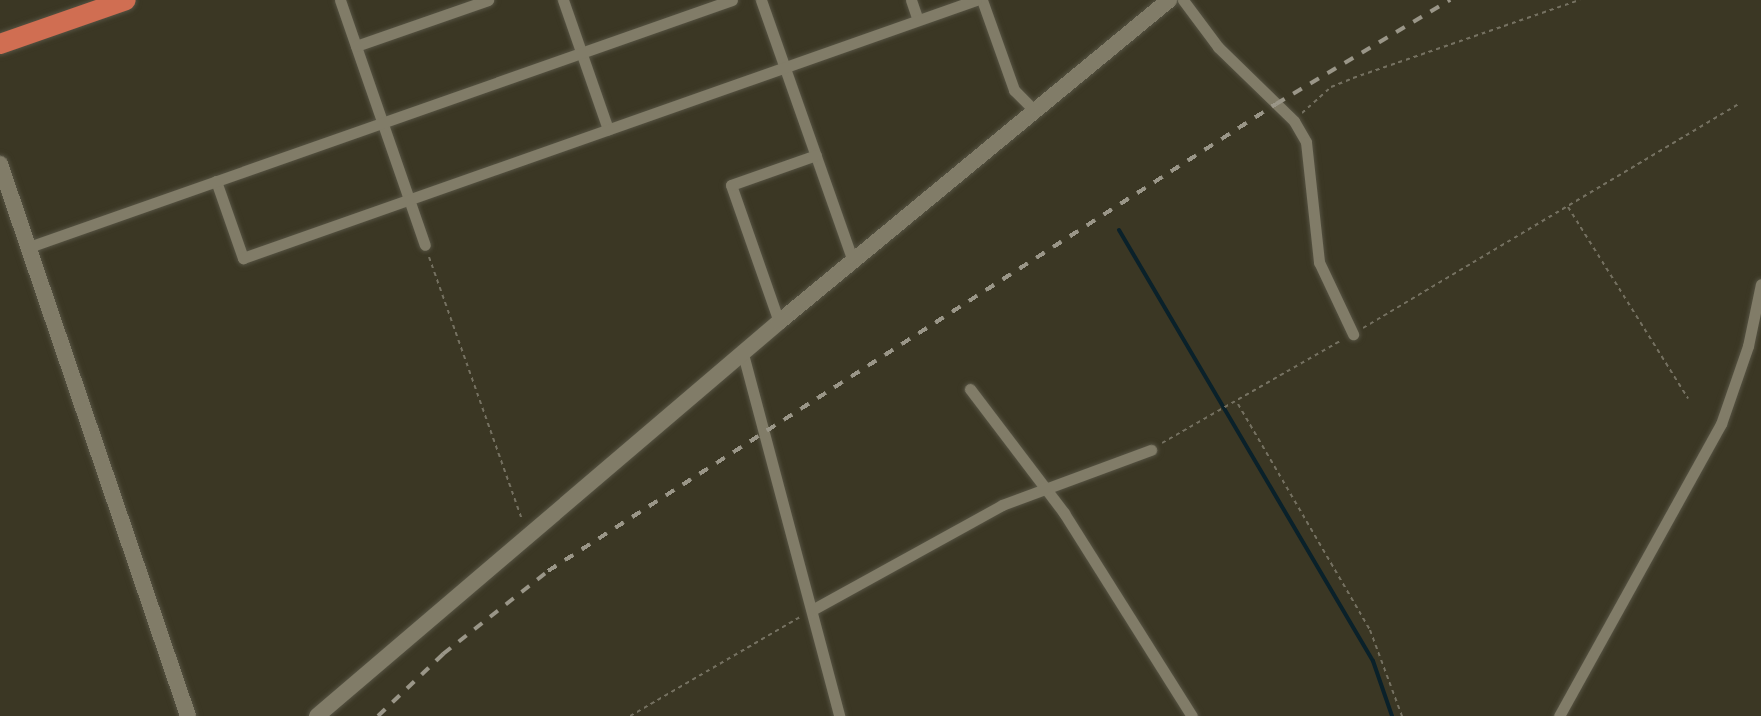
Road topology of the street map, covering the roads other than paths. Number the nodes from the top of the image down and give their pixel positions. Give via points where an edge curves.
1 (126, 0) edge
2 (340, 0) edge
3 (488, 0) edge
4 (563, 0) edge
5 (732, 0) edge
6 (761, 0) edge
7 (911, 0) edge
8 (976, 0) edge
9 (982, 0) edge
10 (1169, 0) edge
11 (1183, 0) edge
12 (918, 20) junction
13 (0, 44) edge
14 (356, 46) junction
15 (581, 53) junction
16 (785, 67) junction
17 (1034, 110) junction
18 (383, 123) junction
19 (608, 129) junction
20 (816, 155) junction
21 (0, 164) edge
22 (216, 181) junction
23 (410, 199) junction
24 (425, 245) road end
25 (29, 247) junction
26 (853, 261) junction
27 (1761, 284) edge
28 (779, 322) junction
29 (1353, 334) road end
30 (743, 354) junction
31 (970, 389) dead end
32 (1151, 450) road end
33 (1045, 487) junction
34 (812, 610) junction
35 (188, 716) edge
36 (317, 716) edge
37 (839, 716) edge
38 (1192, 716) edge
39 (1559, 716) edge

1 - 13 highway
2 - 14 street
3 - 14 street
4 - 15 street
5 - 15 street
6 - 16 street
7 - 12 street
8 - 12 street
9 - 17 street via 1014,90
10 - 17 street
11 - 29 street via 1218,47 1294,121 1308,149 1319,262
12 - 16 street
14 - 18 street
15 - 18 street
15 - 19 street
16 - 19 street
16 - 20 street
17 - 26 street
18 - 22 street
18 - 23 street
19 - 23 street
20 - 26 street
20 - 28 street via 731,185
21 - 25 street
22 - 23 street via 243,258
22 - 25 street
23 - 24 street
25 - 35 street
26 - 28 street
27 - 39 street via 1748,346 1721,424
28 - 30 street
30 - 34 street
30 - 36 street
31 - 33 street
32 - 33 street
33 - 34 street via 962,524
33 - 38 street
34 - 37 street

